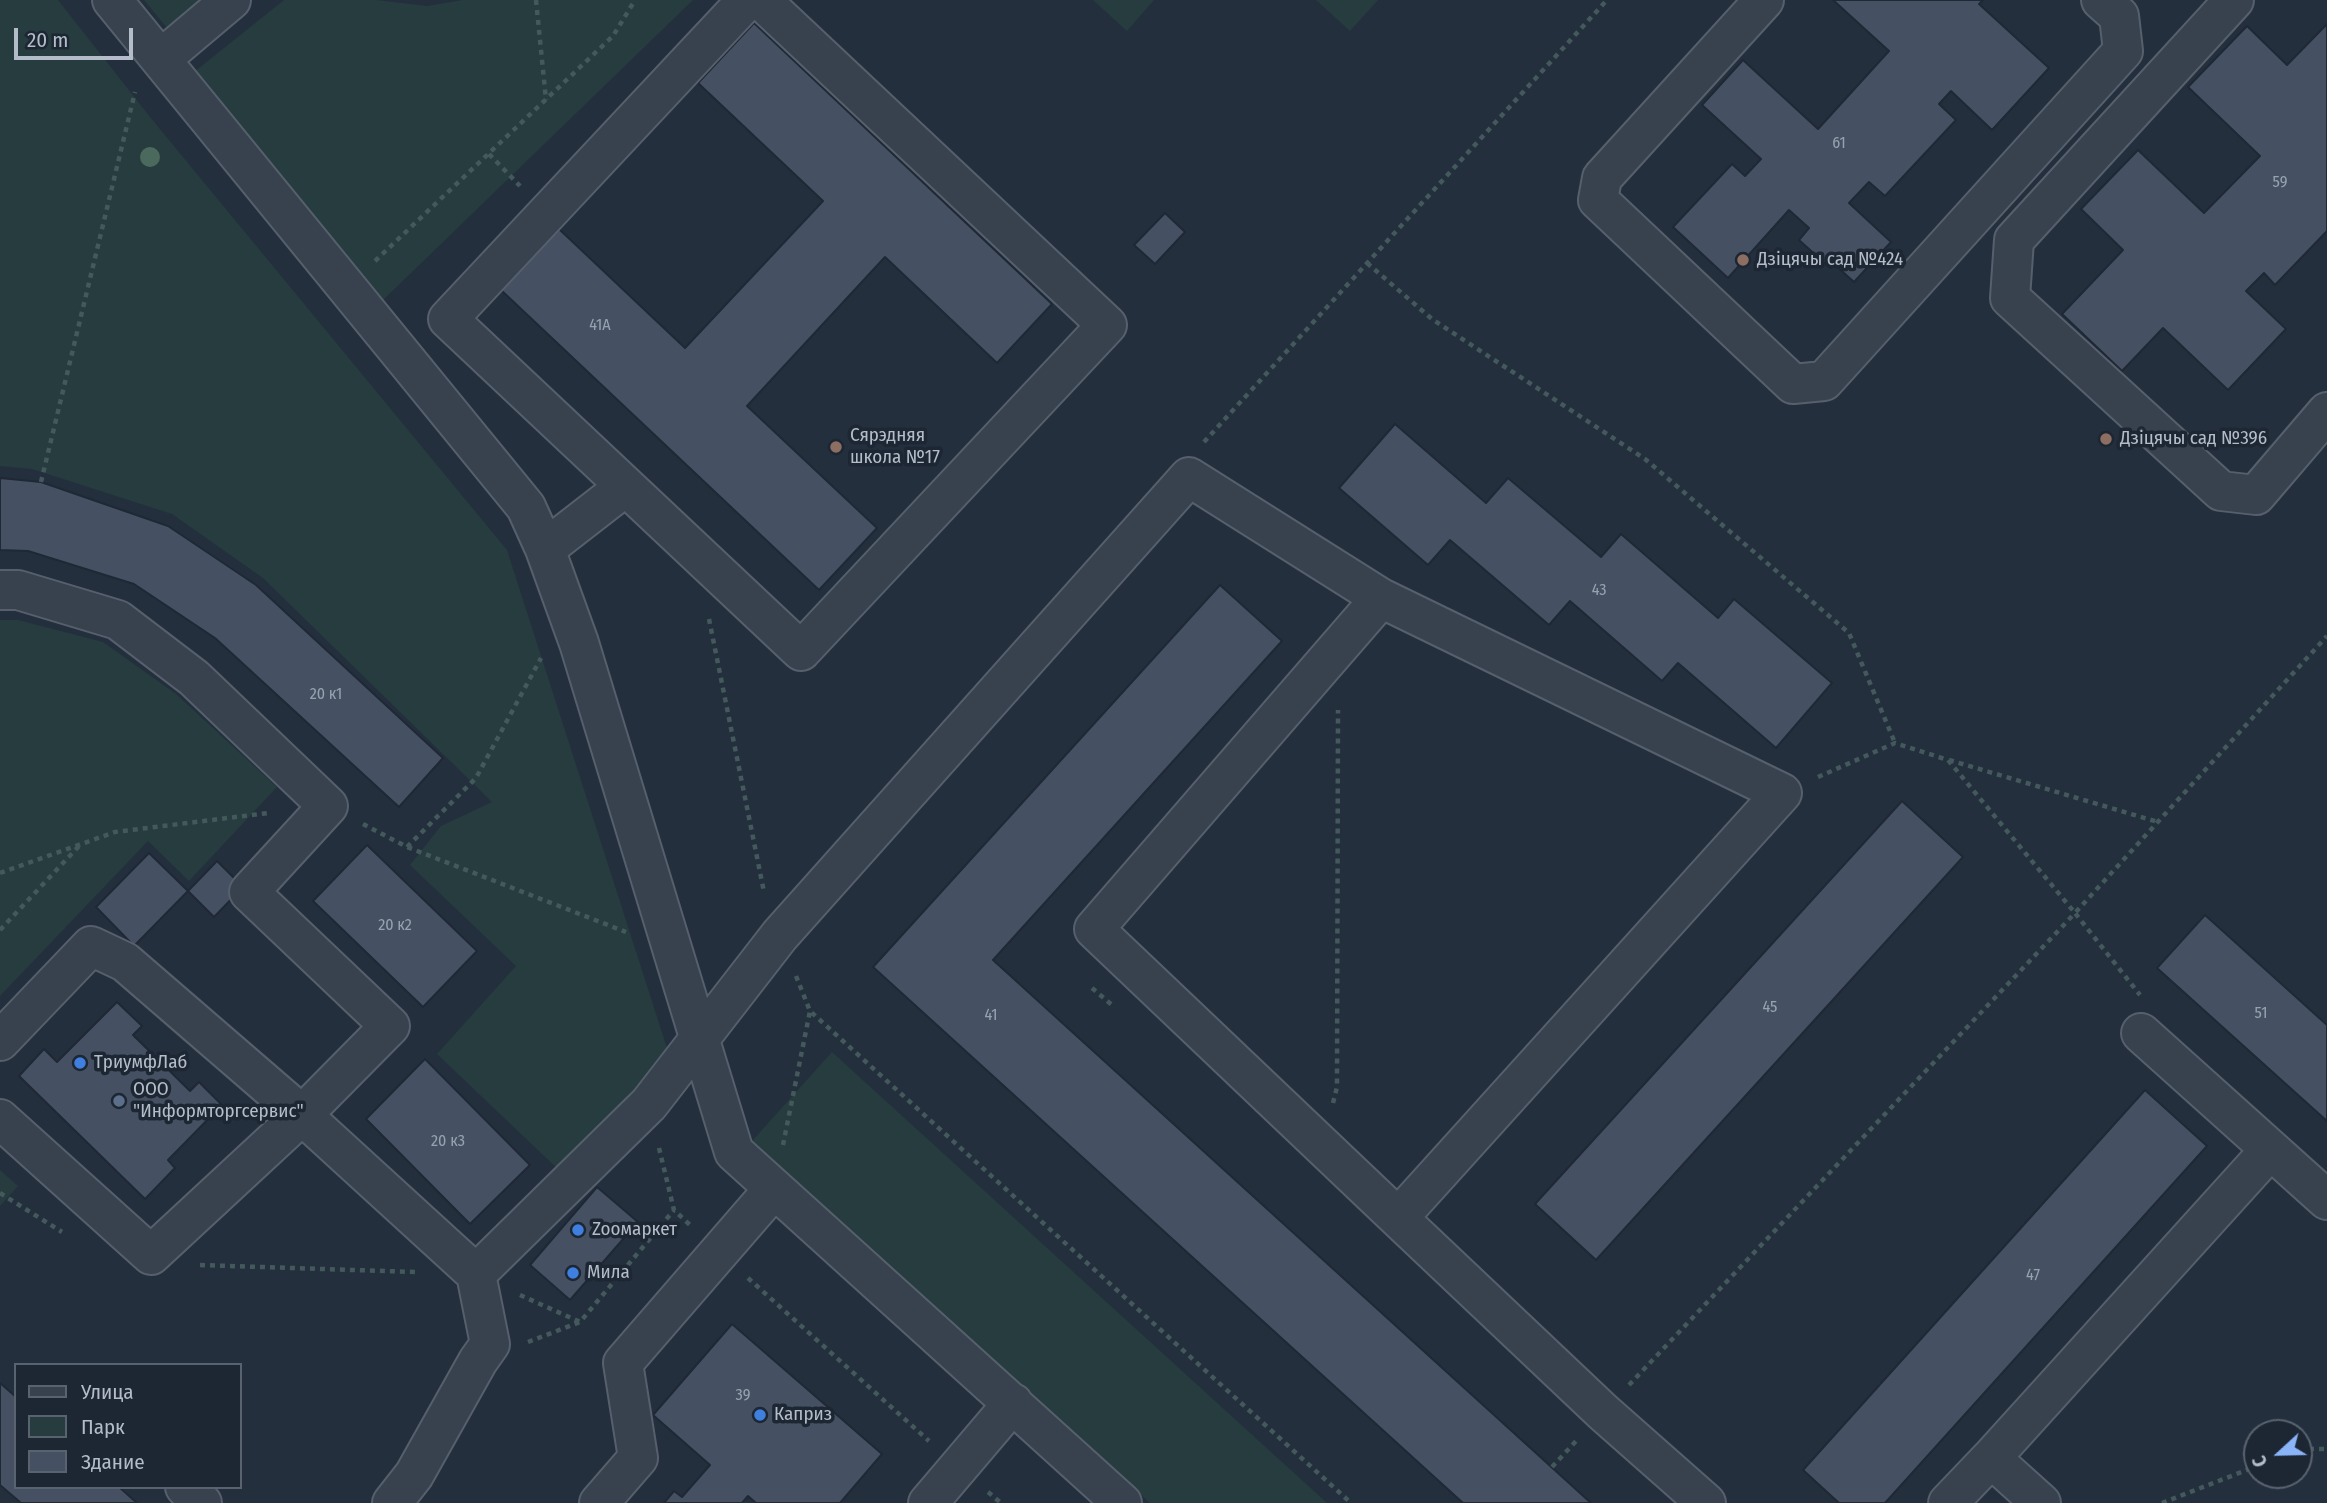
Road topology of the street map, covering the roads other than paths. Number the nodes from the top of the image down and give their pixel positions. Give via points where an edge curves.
1 (112, 0) edge
2 (231, 0) edge
3 (747, 0) edge
4 (761, 0) edge
5 (1764, 0) edge
6 (2101, 0) edge
7 (2235, 0) edge
8 (161, 59) junction
9 (2327, 412) edge
10 (622, 483) junction
11 (545, 549) junction
12 (0, 590) edge
13 (1381, 598) junction
14 (2141, 1014) road end
15 (700, 1037) junction
16 (0, 1041) edge
17 (302, 1115) junction
18 (0, 1119) edge
19 (2270, 1150) junction
20 (773, 1190) junction
21 (2327, 1200) edge
22 (1398, 1218) junction
23 (476, 1274) junction
24 (1013, 1403) junction
25 (1991, 1458) junction
26 (187, 1489) edge
27 (202, 1503) edge
28 (391, 1503) edge
29 (599, 1503) edge
30 (928, 1503) edge
31 (1122, 1503) edge
32 (1706, 1503) edge
33 (1948, 1503) edge
34 (2041, 1503) edge

1 - 8 lane
2 - 8 lane
3 - 10 lane via 448,319
4 - 10 lane via 1107,325 801,651
5 - 6 lane via 1602,178 1598,200 1793,384 1824,381 2123,51 2119,16
7 - 9 lane via 2014,240 2010,298 2221,491 2256,495
8 - 11 lane via 526,507
10 - 11 lane
11 - 15 lane
12 - 17 lane via 18,590 118,620 194,678 328,806 249,892 390,1026
13 - 15 lane via 1189,477 780,935
13 - 22 lane via 1094,929
13 - 22 lane via 1782,793
14 - 19 lane
15 - 20 lane via 733,1152
15 - 23 lane via 649,1104
16 - 17 lane via 91,946 125,962
17 - 18 lane via 151,1255
17 - 23 lane
19 - 21 lane
19 - 25 lane
20 - 24 lane
20 - 29 lane via 623,1363 638,1458
22 - 32 lane
23 - 28 lane via 489,1344 414,1475
24 - 30 lane
24 - 31 lane
25 - 33 lane
25 - 34 lane
26 - 27 lane

